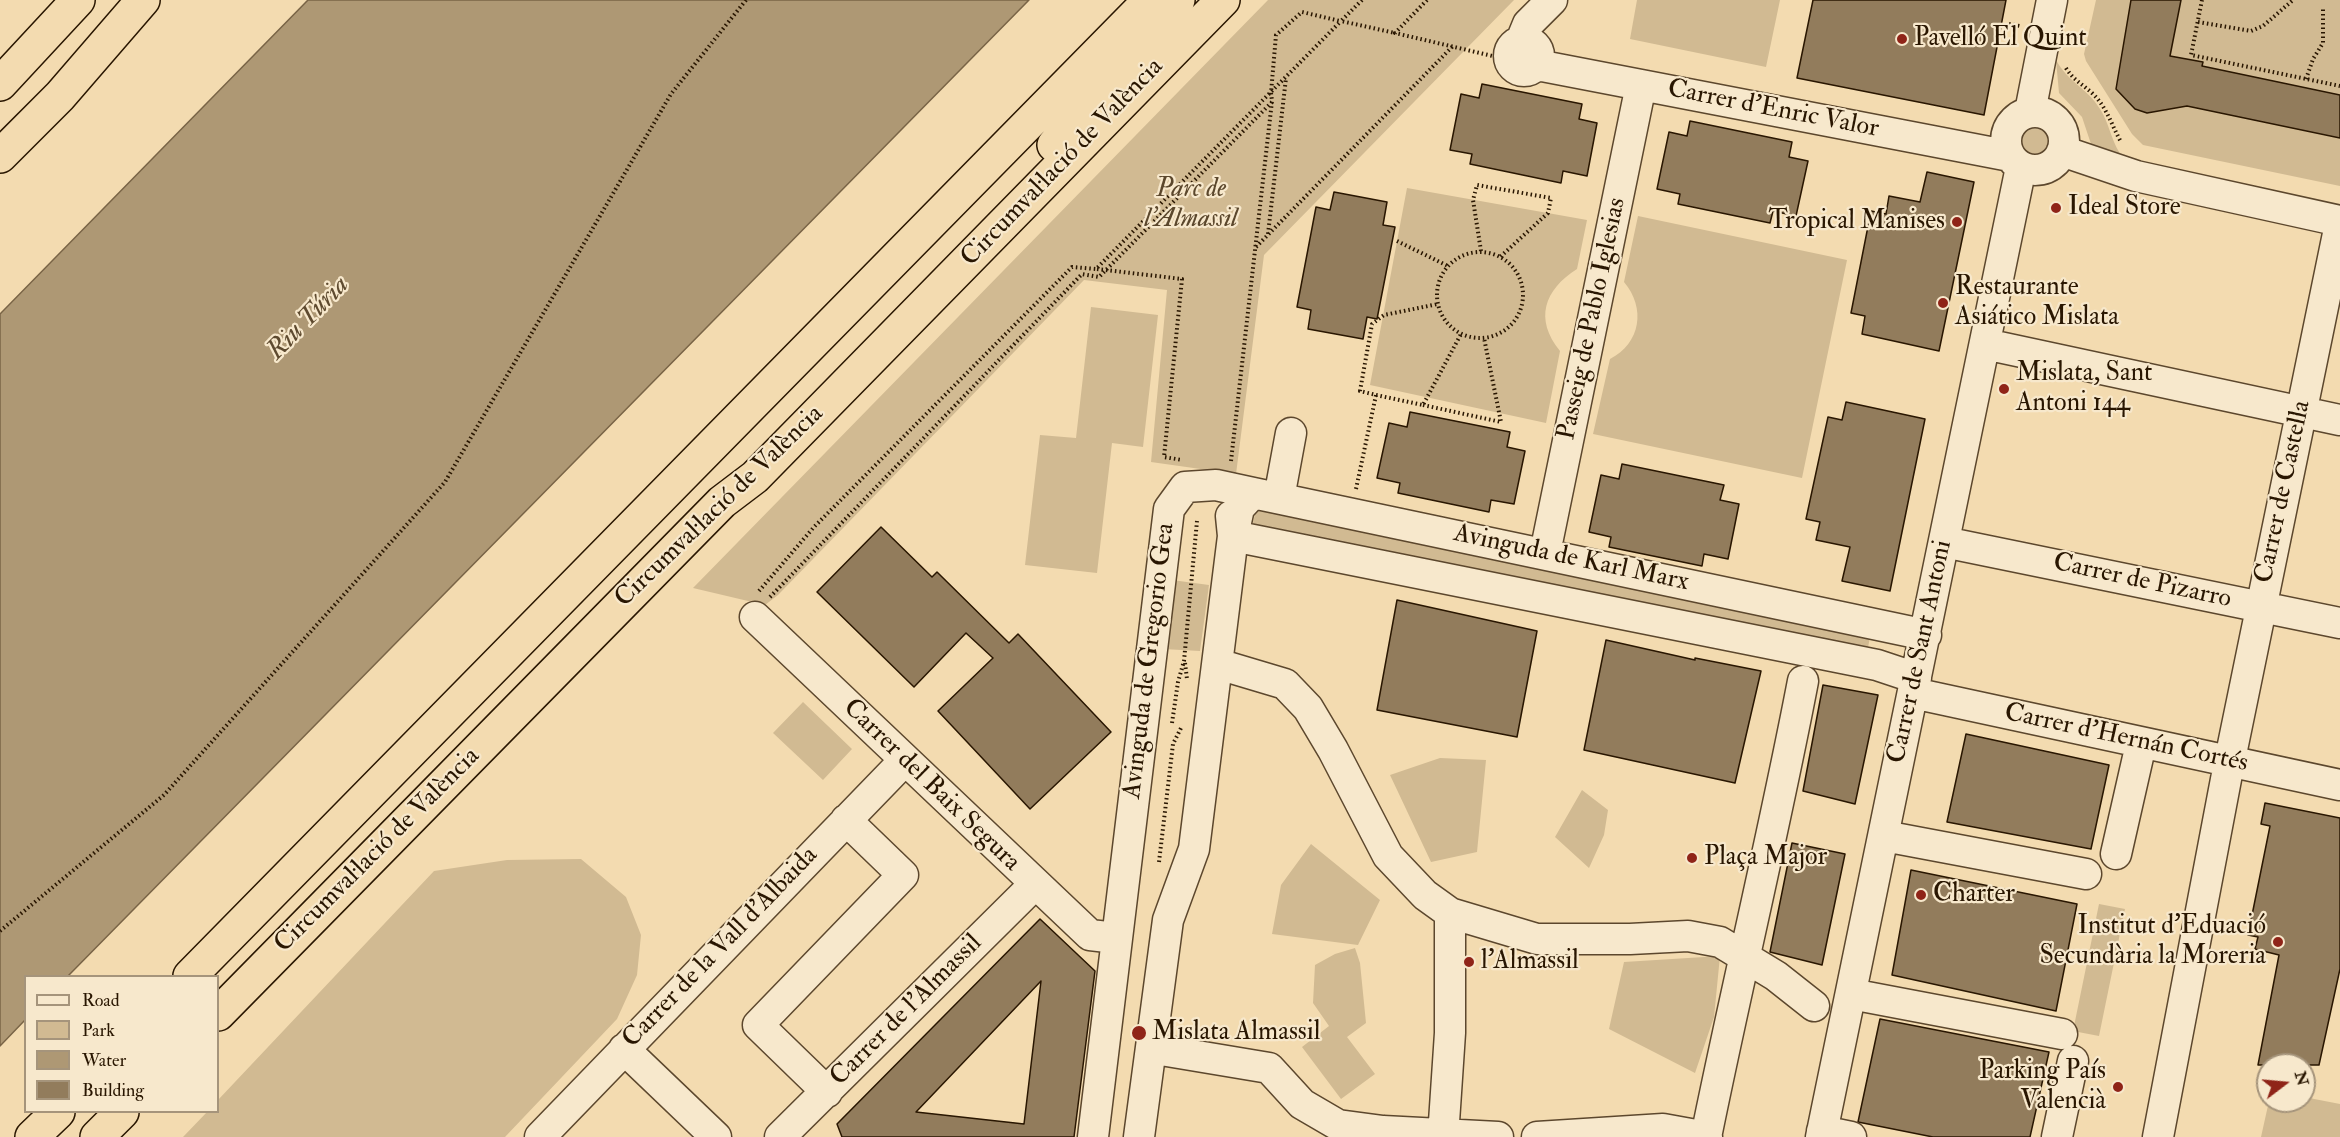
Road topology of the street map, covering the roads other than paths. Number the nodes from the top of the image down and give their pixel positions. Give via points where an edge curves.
1 (78, 0) edge
2 (143, 0) edge
3 (1150, 0) edge
4 (1178, 0) edge
5 (1223, 0) edge
6 (1552, 0) edge
7 (2052, 0) edge
8 (0, 84) edge
9 (1641, 84) junction
10 (2030, 112) junction
11 (2062, 151) junction
12 (0, 156) edge
13 (2015, 162) junction
14 (2340, 223) edge
15 (1985, 344) junction
16 (2301, 412) junction
17 (2340, 420) edge
18 (1291, 433) dead end
19 (1203, 477) junction
20 (1266, 496) junction
21 (722, 502) junction
22 (1233, 536) junction
23 (1944, 542) junction
24 (1545, 553) junction
25 (1772, 602) junction
26 (2260, 607) junction
27 (1804, 609) junction
28 (755, 617) road end
29 (2340, 623) edge
30 (1926, 635) junction
31 (1763, 642) junction
32 (1799, 650) junction
33 (1228, 667) dead end
34 (1803, 681) dead end
35 (1915, 685) junction
36 (2141, 744) junction
37 (904, 761) junction
38 (2229, 761) junction
39 (1778, 766) dead end
40 (2340, 785) edge
41 (846, 820) junction
42 (1884, 836) junction
43 (2116, 854) dead end
44 (2086, 874) dead end
45 (1035, 884) junction
46 (1450, 913) junction
47 (1116, 938) junction
48 (1746, 956) junction
49 (191, 975) edge
50 (1851, 994) junction
51 (1814, 1006) dead end
52 (219, 1013) edge
53 (739, 1031) dead end
54 (624, 1049) junction
55 (1161, 1050) dead end
56 (820, 1099) junction
57 (56, 1113) edge
58 (121, 1113) edge
59 (1831, 1135) edge
60 (1443, 1136) edge
61 (32, 1137) edge
62 (97, 1137) edge
63 (540, 1137) edge
64 (716, 1137) edge
65 (780, 1137) edge
66 (1093, 1137) edge
67 (1139, 1137) edge
68 (1498, 1137) edge
69 (1538, 1137) edge
70 (1707, 1137) edge
71 (2057, 1137) edge
72 (2158, 1137) edge

1 - 8 highway
2 - 12 highway via 60,96
3 - 49 highway, Circumval·lació de València
4 - 21 highway via 1022,183 747,469
5 - 21 highway, Circumval·lació de València via 755,477
6 - 9 street, Carrer d'Enric Valor via 1528,24 1522,55
7 - 10 street
9 - 13 street, Carrer d'Enric Valor
9 - 24 street, Passeig de Pablo Iglesias
10 - 11 street via 2047,114 2060,126
10 - 13 street via 2008,128 2006,147
11 - 13 street via 2058,159 2043,169
11 - 14 street via 2136,176
13 - 15 street, Carrer de Sant Antoni
14 - 16 street, Carrer de Castella
15 - 16 street
15 - 23 street, Carrer de Sant Antoni
16 - 17 street
16 - 26 street, Carrer de Castella
18 - 20 street
19 - 20 street, Avinguda de Karl Marx
19 - 22 street via 1231,511
19 - 47 street, Avinguda de Gregorio Gea via 1185,487 1169,509
20 - 22 street via 1239,508
20 - 24 street, Avinguda de Karl Marx
21 - 52 highway, Circumval·lació de València
22 - 31 street, Avinguda de Karl Marx
22 - 67 street via 1194,849 1168,920
23 - 26 street, Carrer de Pizarro
23 - 30 street, Carrer de Sant Antoni
24 - 25 street, Avinguda de Karl Marx
25 - 27 street, Avinguda de Karl Marx
25 - 31 street
26 - 29 street, Carrer de Pizarro
26 - 38 street, Carrer de Castella
27 - 30 street, Avinguda de Karl Marx
27 - 32 street
28 - 37 street, Carrer del Baix Segura
30 - 35 street, Carrer de Sant Antoni
31 - 32 street, Avinguda de Karl Marx
32 - 35 street, Avinguda de Karl Marx via 1877,665
32 - 39 street
33 - 46 street via 1285,684 1308,708 1388,856 1425,896
34 - 48 street
35 - 36 street, Carrer d'Hernán Cortés
35 - 42 street, Carrer de Sant Antoni
36 - 38 street, Carrer d'Hernán Cortés
36 - 43 street
37 - 41 street, Carrer de la Vall d'Albaida
37 - 45 street, Carrer del Baix Segura
38 - 40 street, Carrer d'Hernán Cortés
38 - 72 street, Carrer de Castella
41 - 54 street, Carrer de la Vall d'Albaida
41 - 56 street via 903,875 758,1025
42 - 44 street
42 - 50 street, Carrer de Sant Antoni
45 - 47 street, Carrer del Baix Segura via 1090,936
45 - 56 street, Carrer de l'Almassil
46 - 48 street via 1537,939 1688,936 1720,942
46 - 60 street via 1450,1033
47 - 66 street, Avinguda de Gregorio Gea
48 - 51 street
48 - 70 street
50 - 59 street, Carrer de Sant Antoni
50 - 71 street via 2068,1048
53 - 56 street
54 - 63 street, Carrer de la Vall d'Albaida
54 - 64 street
55 - 60 street via 1269,1068 1302,1104 1338,1125
56 - 65 street, Carrer de l'Almassil
57 - 61 highway
58 - 62 highway
60 - 68 street
69 - 70 street via 1663,1129

